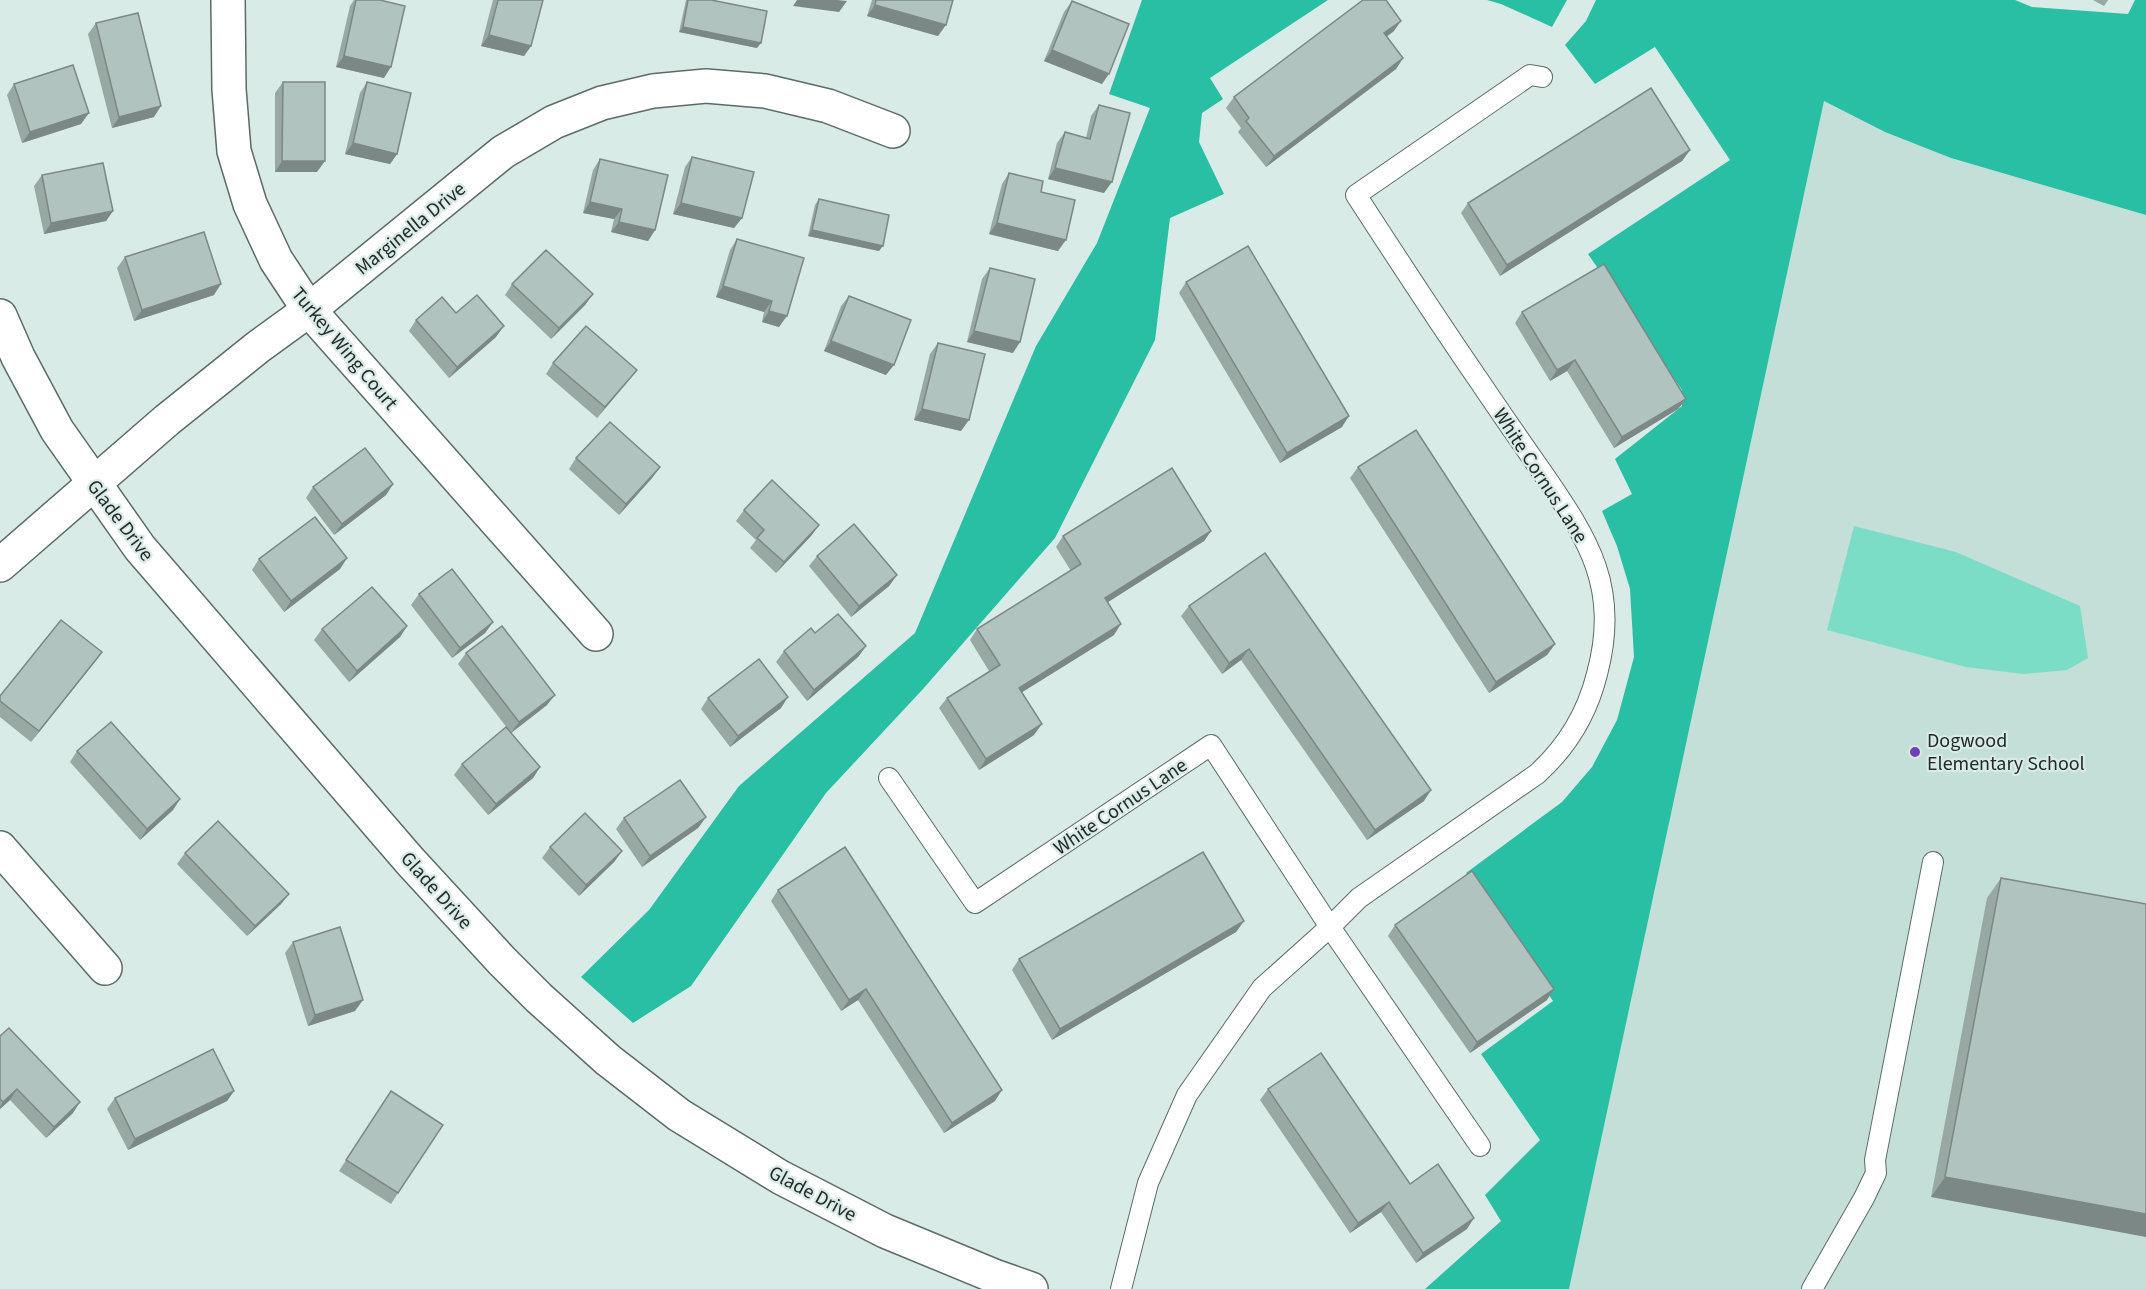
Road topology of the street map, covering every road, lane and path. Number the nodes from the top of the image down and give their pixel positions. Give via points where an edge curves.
1 (228, 0) edge
2 (1542, 77) dead end
3 (893, 131) dead end
4 (309, 310) junction
5 (0, 316) edge
6 (93, 484) junction
7 (0, 565) edge
8 (596, 634) dead end
9 (889, 778) dead end
10 (0, 848) edge
11 (1933, 862) dead end
12 (1330, 927) junction
13 (105, 968) dead end
14 (1480, 1146) dead end
15 (1031, 1289) edge
16 (1121, 1289) edge
17 (1812, 1289) edge

1 - 4 street, Turkey Wing Court via 234,151 250,204 276,260
2 - 12 lane, White Cornus Lane via 1530,75 1356,195 1584,536 1598,573 1605,609 1600,662 1588,705 1553,760 1359,898
3 - 4 street, Marginella Drive via 828,106 765,91 706,86 653,91 602,103 554,122 503,152
4 - 6 street, Marginella Drive via 176,412
4 - 8 street, Turkey Wing Court
5 - 6 street, Glade Drive via 42,405
6 - 7 street, Marginella Drive
6 - 15 street, Glade Drive via 140,548 410,861 502,961 608,1060 679,1115 780,1177 885,1231
9 - 12 lane, White Cornus Lane via 975,903 1211,745
10 - 13 street
11 - 17 lane via 1875,1173
12 - 14 lane, White Cornus Lane
12 - 16 lane, White Cornus Lane via 1262,988 1187,1095 1148,1183

